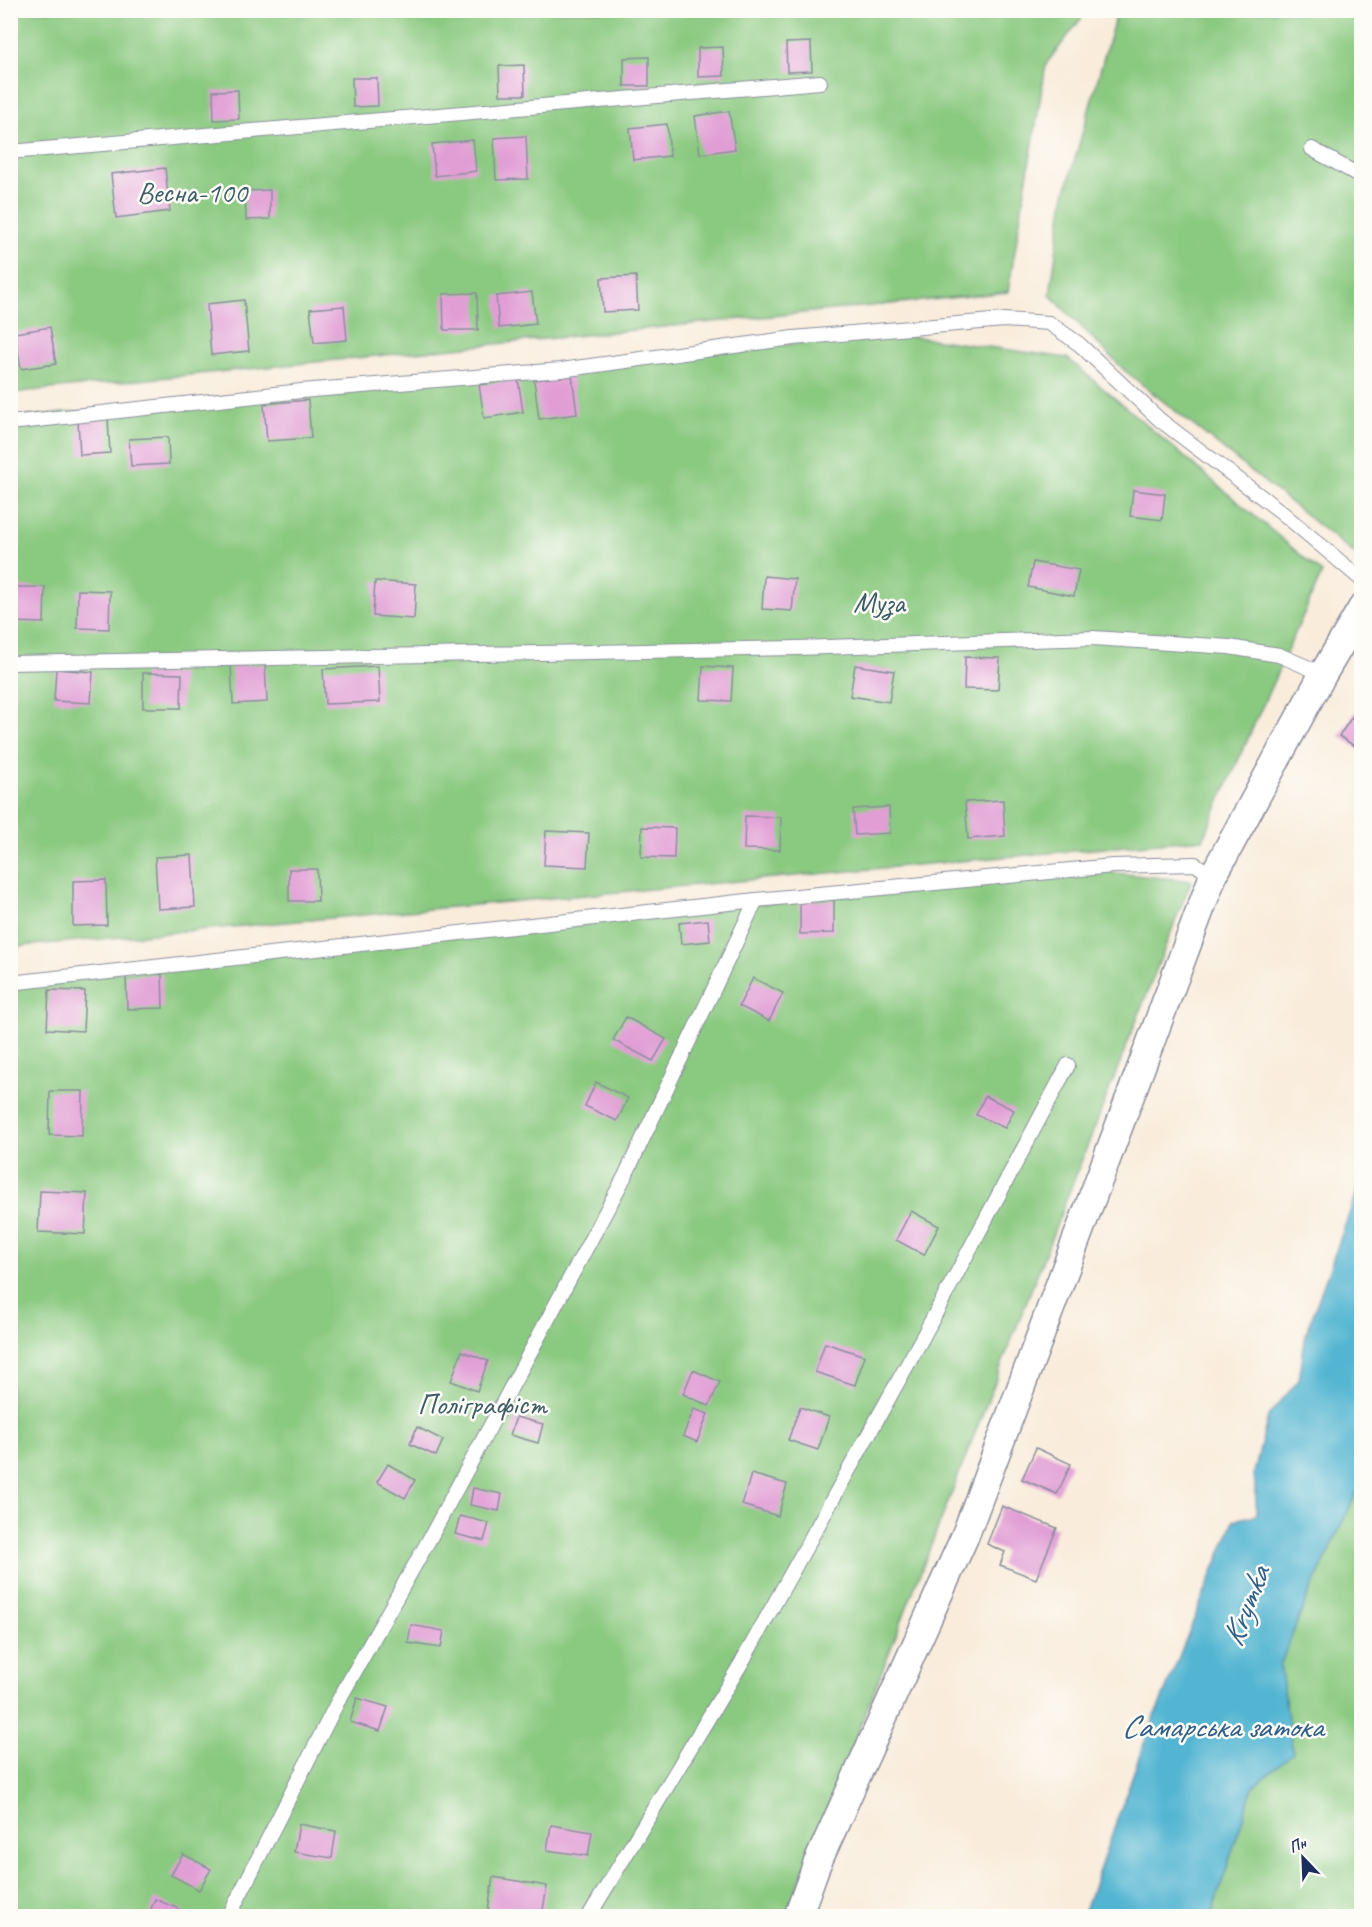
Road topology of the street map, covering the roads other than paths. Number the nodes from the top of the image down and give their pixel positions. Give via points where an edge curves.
1 (820, 82) dead end
2 (1312, 149) dead end
3 (10, 152) edge
4 (1362, 177) edge
5 (10, 423) edge
6 (1362, 580) edge
7 (1357, 625) edge
8 (10, 663) edge
9 (1323, 674) junction
10 (1213, 876) junction
11 (756, 900) junction
12 (10, 983) edge
13 (1068, 1065) dead end
14 (229, 1917) edge
15 (589, 1917) edge
16 (798, 1917) edge

1 - 3 lane
2 - 4 lane
5 - 6 lane via 301,391 561,370 793,338 1005,320 1049,322 1079,344 1160,420 1281,511
7 - 9 street
8 - 9 lane via 798,648 1093,638 1228,647 1279,655
9 - 10 street
10 - 11 lane via 1195,864 1113,866
10 - 16 street via 965,1536 816,1866
11 - 12 lane
11 - 14 lane via 624,1176 337,1703
13 - 15 lane via 926,1333 742,1662

